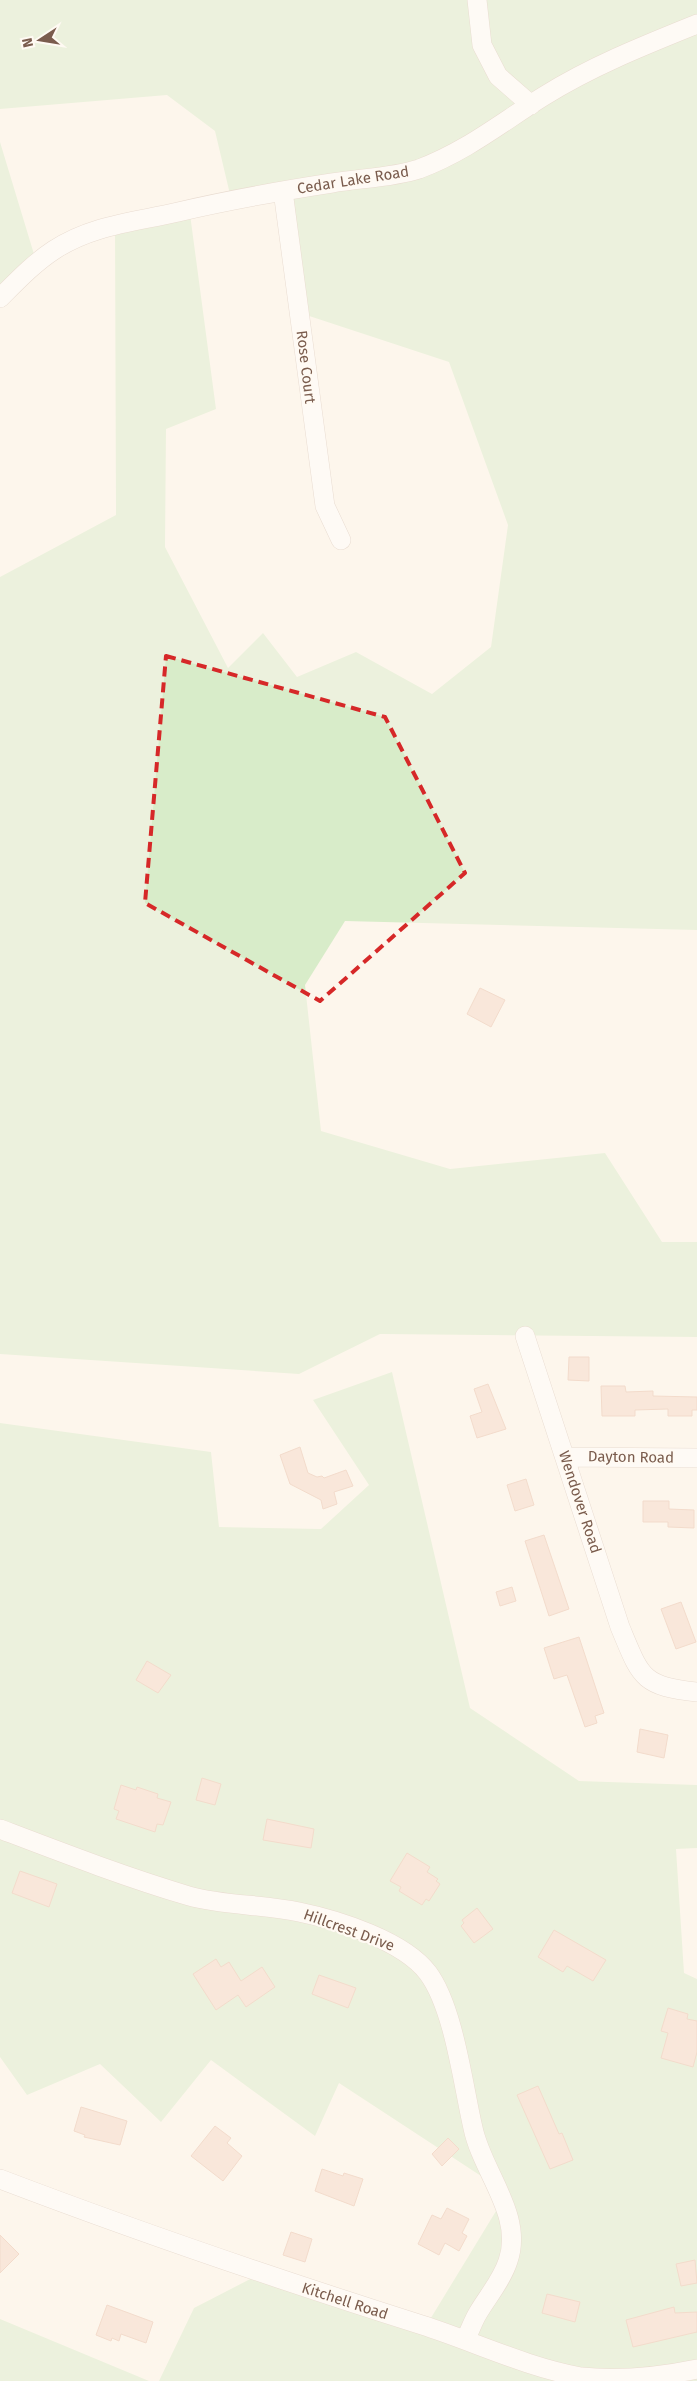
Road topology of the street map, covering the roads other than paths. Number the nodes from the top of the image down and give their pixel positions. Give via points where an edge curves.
1 (477, 0) edge
2 (697, 24) edge
3 (531, 105) junction
4 (283, 190) junction
5 (0, 298) edge
6 (342, 540) dead end
7 (525, 1336) dead end
8 (566, 1457) junction
9 (697, 1458) edge
10 (697, 1692) edge
11 (0, 1829) edge
12 (0, 2179) edge
13 (465, 2340) junction
14 (697, 2369) edge

1 - 3 street via 482,45 498,76
2 - 3 street, Cedar Lake Road via 587,72
3 - 4 street, Cedar Lake Road via 475,143 416,170
4 - 5 street, Cedar Lake Road via 114,224 83,234 55,249 29,269
4 - 6 street, Rose Court via 325,506
7 - 8 street, Wendover Road
8 - 9 street, Dayton Road
8 - 10 street, Wendover Road via 620,1627 636,1667 649,1681 667,1689
11 - 13 street, Hillcrest Drive via 192,1896 300,1912 349,1927 391,1943 428,1973 448,2016 474,2136 512,2231 508,2263
12 - 13 street, Kitchell Road via 240,2266
13 - 14 street, Kitchell Road via 531,2364 581,2377 637,2380

